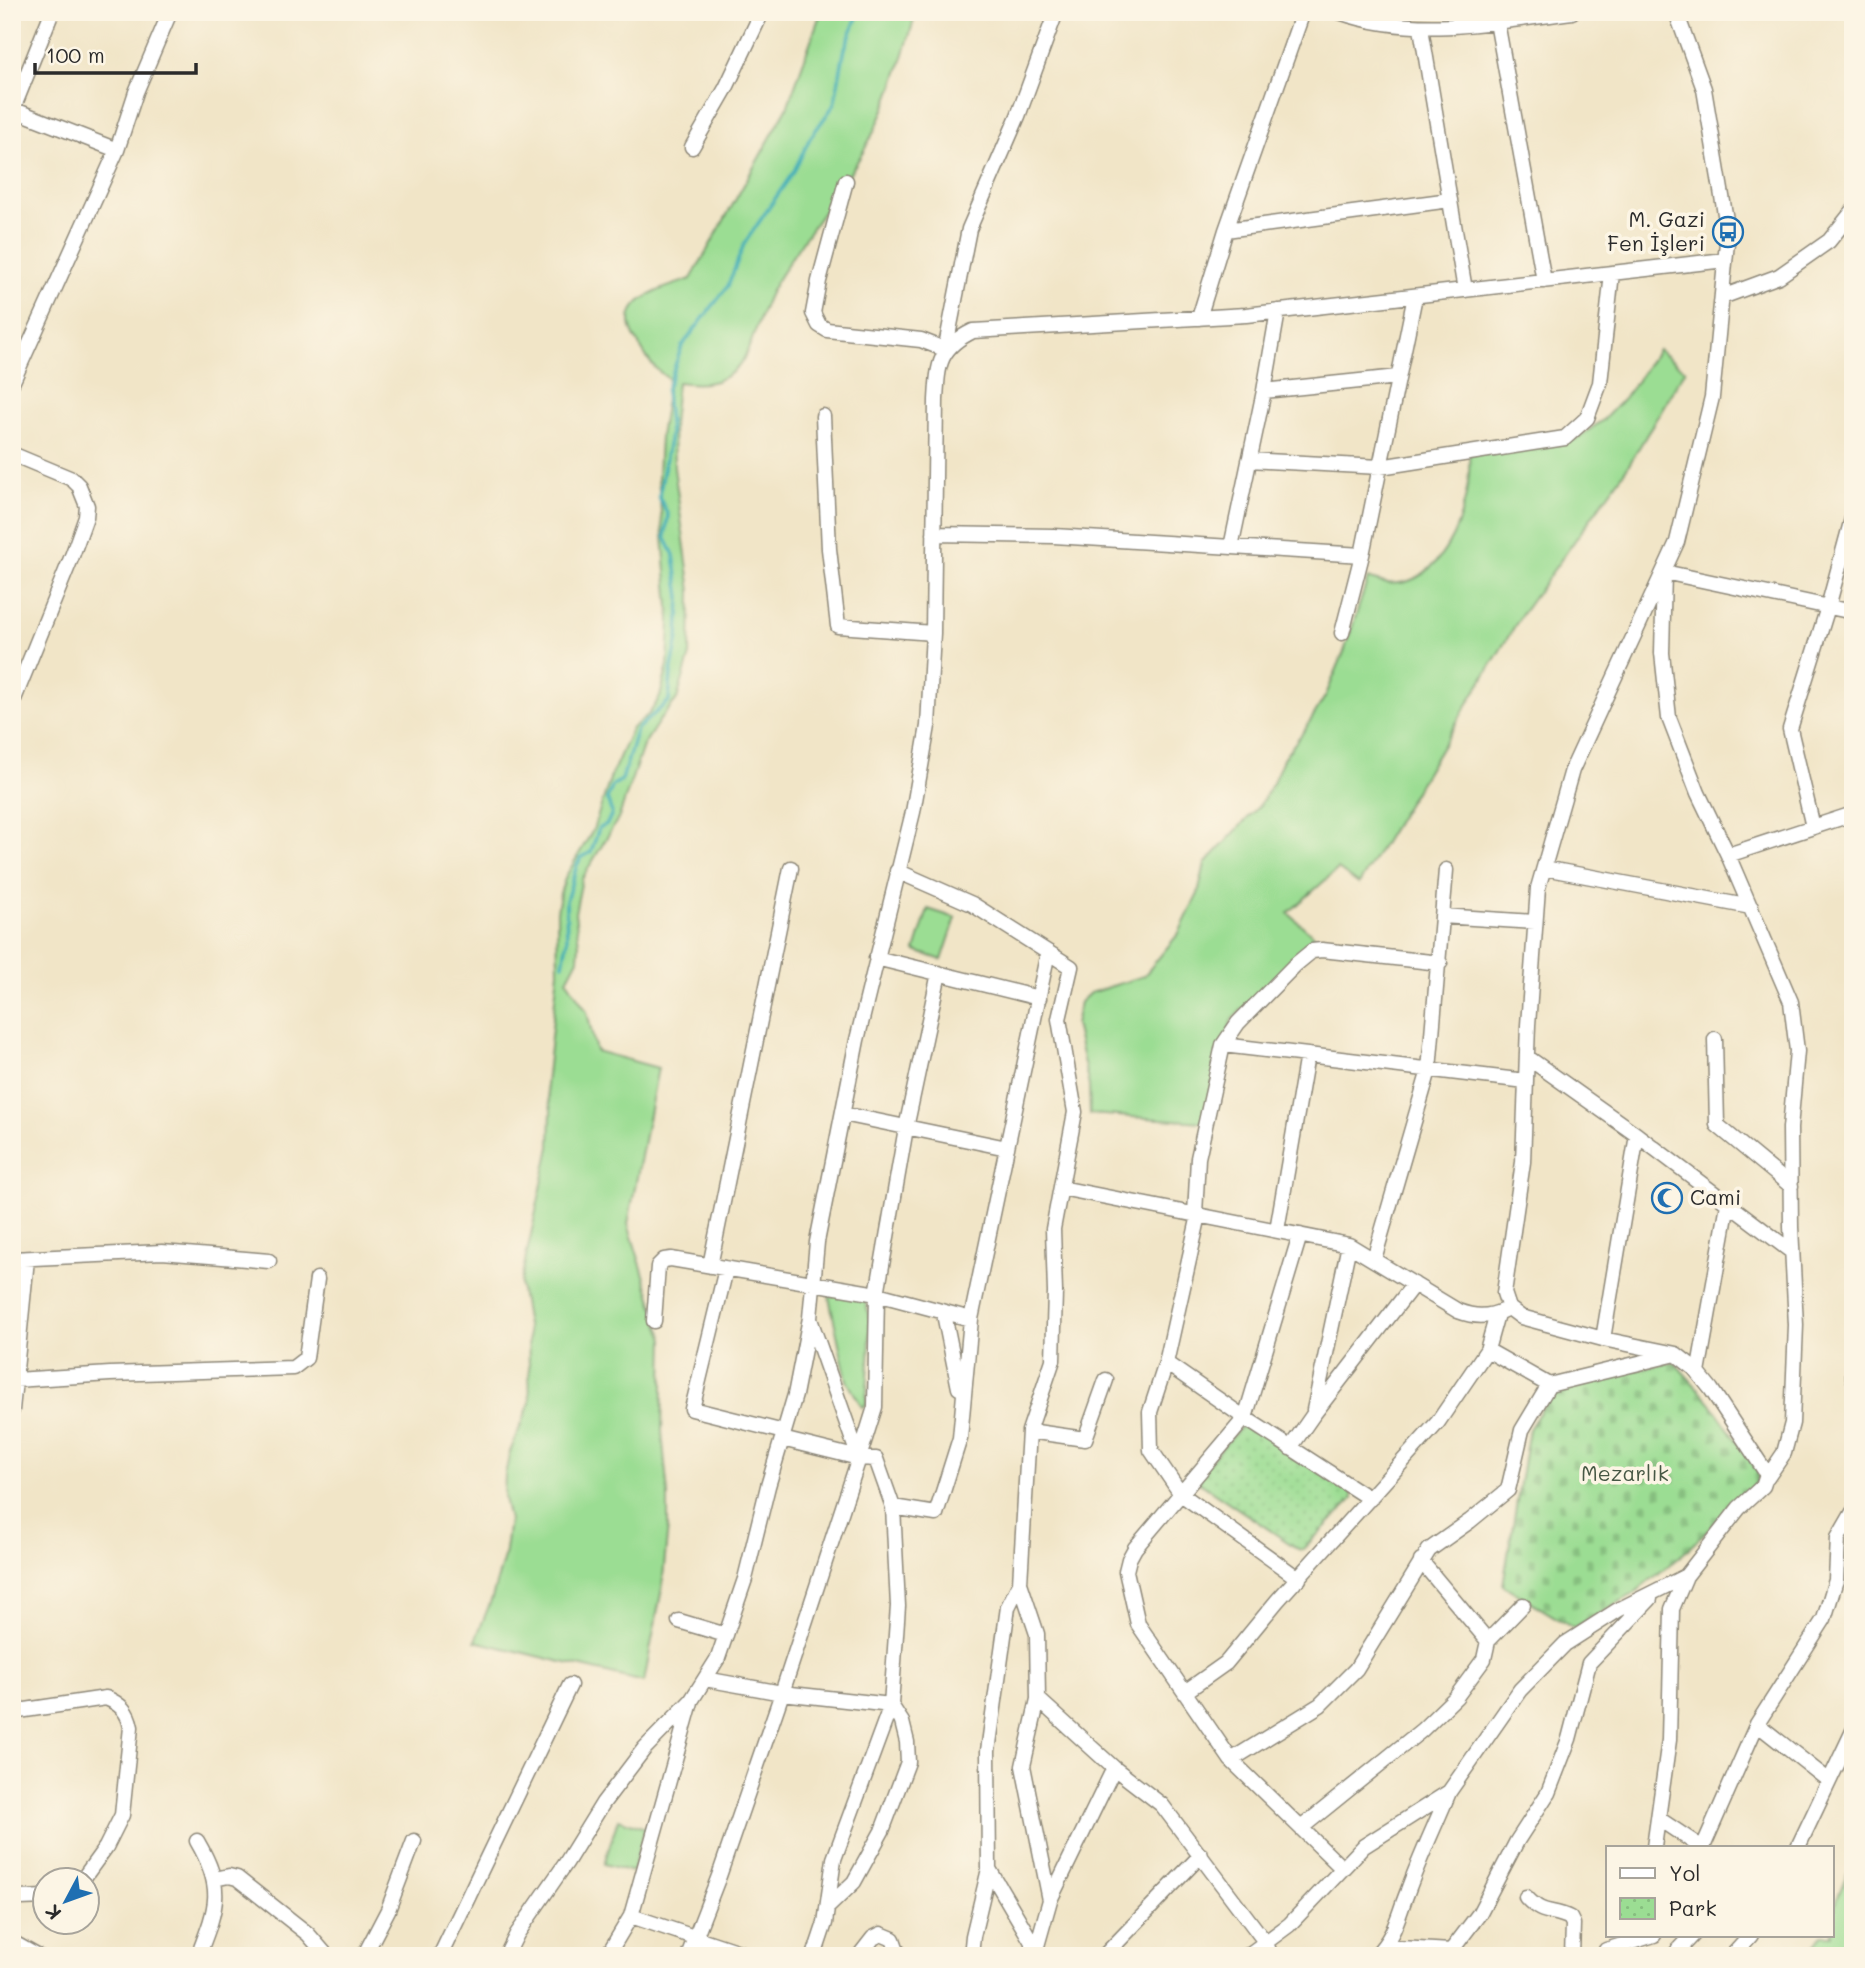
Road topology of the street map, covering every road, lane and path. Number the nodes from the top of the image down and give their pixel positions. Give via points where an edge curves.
1 (52, 12) edge
2 (170, 12) edge
3 (762, 12) edge
4 (1056, 12) edge
5 (1303, 12) edge
6 (1339, 12) edge
7 (1572, 12) edge
8 (1676, 12) edge
9 (1383, 18) edge
10 (1497, 22) junction
11 (1421, 28) junction
12 (12, 109) edge
13 (692, 147) dead end
14 (117, 150) junction
15 (846, 181) dead end
16 (1450, 200) junction
17 (1853, 211) edge
18 (1226, 230) junction
19 (1725, 260) junction
20 (1612, 273) junction
21 (1544, 281) junction
22 (1465, 290) junction
23 (1415, 296) junction
24 (1722, 297) junction
25 (1278, 311) junction
26 (1199, 318) junction
27 (945, 350) junction
28 (1398, 377) junction
29 (12, 383) edge
30 (1264, 391) junction
31 (823, 416) dead end
32 (12, 454) edge
33 (1250, 460) junction
34 (1380, 467) junction
35 (1853, 515) edge
36 (934, 534) junction
37 (1231, 547) junction
38 (1362, 555) junction
39 (1664, 572) junction
40 (1828, 607) junction
41 (1853, 612) edge
42 (933, 633) junction
43 (1342, 633) dead end
44 (12, 704) edge
45 (1853, 814) edge
46 (1813, 827) junction
47 (1728, 855) junction
48 (791, 867) dead end
49 (1544, 867) junction
50 (1446, 870) dead end
51 (897, 871) junction
52 (1751, 907) junction
53 (1443, 916) junction
54 (1535, 922) junction
55 (1048, 952) junction
56 (876, 958) junction
57 (1440, 963) junction
58 (939, 973) junction
59 (1039, 998) junction
60 (1715, 1039) dead end
61 (1223, 1045) junction
62 (1307, 1055) junction
63 (1527, 1057) junction
64 (1429, 1070) junction
65 (1526, 1081) junction
66 (843, 1114) junction
67 (906, 1128) junction
68 (1637, 1135) junction
69 (1007, 1149) junction
70 (1791, 1186) junction
71 (1060, 1188) junction
72 (1728, 1203) junction
73 (1197, 1214) junction
74 (1277, 1230) junction
75 (1300, 1235) junction
76 (1349, 1245) junction
77 (1792, 1252) junction
78 (20, 1259) edge
79 (1374, 1259) junction
80 (269, 1261) dead end
81 (710, 1266) junction
82 (726, 1269) junction
83 (317, 1279) dead end
84 (814, 1283) junction
85 (1414, 1284) junction
86 (877, 1294) junction
87 (1503, 1311) junction
88 (944, 1314) junction
89 (810, 1318) junction
90 (971, 1319) junction
91 (654, 1321) dead end
92 (1603, 1339) junction
93 (1487, 1350) junction
94 (1676, 1354) junction
95 (1166, 1363) junction
96 (1853, 1370) edge
97 (1698, 1373) junction
98 (1853, 1378) edge
99 (15, 1380) junction
100 (1106, 1380) dead end
101 (1549, 1385) junction
102 (963, 1404) junction
103 (12, 1410) edge
104 (1313, 1415) junction
105 (1245, 1418) junction
106 (1029, 1431) junction
107 (783, 1435) junction
108 (1290, 1448) junction
109 (859, 1458) junction
110 (1767, 1478) junction
111 (1181, 1494) junction
112 (1370, 1499) junction
113 (893, 1507) junction
114 (1853, 1512) edge
115 (1421, 1561) junction
116 (1686, 1576) junction
117 (1298, 1579) junction
118 (1020, 1583) junction
119 (1659, 1590) junction
120 (1523, 1605) dead end
121 (679, 1621) dead end
122 (726, 1635) junction
123 (1488, 1641) junction
124 (705, 1679) junction
125 (569, 1685) dead end
126 (1185, 1692) junction
127 (782, 1693) junction
128 (1038, 1699) junction
129 (691, 1701) junction
130 (891, 1705) junction
131 (12, 1712) edge
132 (1757, 1724) junction
133 (1853, 1731) edge
134 (1231, 1760) junction
135 (1114, 1768) junction
136 (1828, 1780) junction
137 (1449, 1793) junction
138 (1659, 1819) junction
139 (1301, 1828) junction
140 (197, 1841) dead end
141 (414, 1841) dead end
142 (1654, 1846) edge
143 (1700, 1846) edge
144 (1702, 1846) edge
145 (1798, 1846) edge
146 (1201, 1855) junction
147 (92, 1867) edge
148 (1342, 1868) junction
149 (989, 1869) junction
150 (214, 1879) junction
151 (12, 1896) edge
152 (32, 1897) edge
153 (1526, 1897) dead end
154 (1050, 1900) junction
155 (827, 1908) junction
156 (631, 1916) junction
157 (1615, 1937) edge
158 (1648, 1937) edge
159 (1691, 1937) edge
160 (1749, 1937) edge
161 (695, 1938) junction
162 (12, 1942) edge
163 (1269, 1950) edge
164 (1380, 1951) edge
165 (1035, 1952) edge
166 (1603, 1953) edge
167 (37, 1956) edge
168 (198, 1956) edge
169 (327, 1956) edge
170 (364, 1956) edge
171 (440, 1956) edge
172 (506, 1956) edge
173 (607, 1956) edge
174 (688, 1956) edge
175 (751, 1956) edge
176 (814, 1956) edge
177 (859, 1956) edge
178 (899, 1956) edge
179 (971, 1956) edge
180 (1104, 1956) edge
181 (1247, 1956) edge
182 (1572, 1956) edge
183 (1673, 1956) edge
184 (1732, 1956) edge

1 - 12 street
2 - 14 street
3 - 13 street
4 - 27 street via 969,229
5 - 18 street
6 - 9 street
7 - 10 street
8 - 19 street via 1704,89 1728,232
9 - 11 street
10 - 11 street
10 - 21 street
11 - 16 street
12 - 14 street
14 - 29 street
15 - 27 street via 819,281 813,313 816,321 827,330 921,340
16 - 18 street
16 - 22 street
17 - 24 street via 1829,241 1779,276
18 - 26 street
19 - 20 street
19 - 24 street
20 - 21 street
20 - 34 street via 1601,383 1587,418 1565,438
21 - 22 street
22 - 23 street
23 - 25 street
23 - 28 street
24 - 39 street via 1713,397 1677,541
25 - 26 street
25 - 30 street
26 - 27 street via 973,331
27 - 36 street via 938,366
28 - 30 street
28 - 34 street
30 - 33 street
31 - 42 street via 829,549 838,625
32 - 44 street via 72,479 87,506
33 - 34 street
33 - 37 street
34 - 38 street
35 - 40 street
36 - 37 street
36 - 42 street
37 - 38 street
38 - 43 street
39 - 40 street
39 - 47 street via 1662,653 1669,718
39 - 49 street via 1572,771
40 - 41 street
40 - 46 street via 1790,729
42 - 51 street via 928,726
45 - 46 street
46 - 47 street
47 - 52 street
48 - 81 street
49 - 52 street
49 - 54 street
50 - 53 street
51 - 55 street via 972,904
51 - 56 street
52 - 70 street via 1791,1002 1797,1051 1790,1128
53 - 54 street
53 - 57 street
54 - 63 street
55 - 59 street
55 - 71 street via 1071,967 1059,1019 1075,1111
56 - 58 street
56 - 66 street
57 - 61 street via 1312,951 1238,1023
57 - 64 street
58 - 59 street
58 - 67 street
59 - 69 street
60 - 70 street via 1717,1125
61 - 62 street
61 - 73 street via 1198,1157
62 - 64 street
62 - 74 street
63 - 65 street
63 - 68 street
64 - 65 street
64 - 79 street
65 - 87 street via 1523,1162
66 - 67 street
66 - 84 street via 817,1241
67 - 69 street
67 - 86 street
68 - 72 street
68 - 92 street
69 - 90 street
70 - 77 street
71 - 73 street
71 - 106 street via 1053,1230 1054,1360
72 - 77 street
72 - 97 street
73 - 74 street
73 - 95 street
74 - 75 street
75 - 76 street
75 - 105 street
76 - 79 street
76 - 104 street
77 - 110 street via 1796,1325 1792,1423 1784,1453
78 - 80 street via 162,1252
78 - 99 street
79 - 85 street
81 - 82 street
81 - 91 street via 671,1259 660,1263
82 - 84 street
82 - 107 street via 692,1409
83 - 99 street via 306,1358 293,1368
84 - 86 street
84 - 89 street
85 - 87 street via 1470,1316
85 - 104 street
86 - 88 street
86 - 109 street via 875,1407
87 - 92 street
87 - 93 street
88 - 90 street
88 - 102 street
89 - 107 street
89 - 109 street
90 - 102 street
92 - 94 street
93 - 101 street
93 - 112 street via 1438,1422
94 - 97 street
94 - 101 street
95 - 105 street
95 - 111 street via 1150,1412 1151,1450
96 - 98 street
97 - 110 street
99 - 103 street
100 - 106 street via 1084,1439
101 - 115 street via 1522,1430 1508,1490 1429,1549
102 - 113 street via 960,1438 936,1514
104 - 108 street
105 - 108 street
105 - 111 street
106 - 118 street
107 - 109 street
107 - 122 street
108 - 112 street
109 - 113 street via 876,1459
109 - 127 street
110 - 116 street
111 - 117 street
111 - 126 street via 1135,1548 1126,1571 1138,1624
112 - 117 street
113 - 130 street via 898,1606
114 - 132 street via 1838,1538 1836,1580 1824,1619
115 - 123 street
115 - 134 street via 1356,1669 1320,1705
116 - 119 street
116 - 138 street via 1672,1609 1669,1740
117 - 126 street via 1226,1663
118 - 128 street via 1037,1634
118 - 149 street via 1008,1607 988,1751
119 - 137 street via 1565,1644 1520,1690
119 - 164 street via 1589,1663 1569,1739 1548,1793 1479,1914 1451,1951
120 - 123 street
121 - 122 street
122 - 124 street
123 - 139 street via 1484,1659 1456,1697
124 - 127 street
124 - 129 street
125 - 171 street
126 - 134 street
127 - 130 street
127 - 161 street
128 - 135 street
128 - 154 street via 1023,1766
129 - 156 street
129 - 172 street via 644,1749 603,1803
130 - 155 street via 834,1859
130 - 155 street via 905,1732 908,1762 882,1831 854,1882
131 - 147 street via 106,1698 129,1717 122,1815
132 - 136 street
132 - 144 street
133 - 136 street
134 - 139 street
135 - 146 street via 1163,1805
135 - 154 street
136 - 145 street
137 - 148 street via 1364,1846
137 - 164 street via 1398,1923
138 - 142 street
138 - 143 street
139 - 148 street
140 - 150 street
141 - 170 street via 388,1910
146 - 163 street
146 - 180 street
148 - 163 street
149 - 165 street
149 - 179 street
150 - 168 street via 215,1912
150 - 169 street via 237,1878 308,1934
151 - 152 street
153 - 182 street via 1535,1907 1572,1921
154 - 165 street
155 - 176 street
156 - 161 street
156 - 173 street
157 - 166 street
158 - 166 street
159 - 183 street
160 - 184 street
161 - 174 street
161 - 175 street
162 - 167 street
163 - 181 street
177 - 178 street via 881,1934 893,1939

